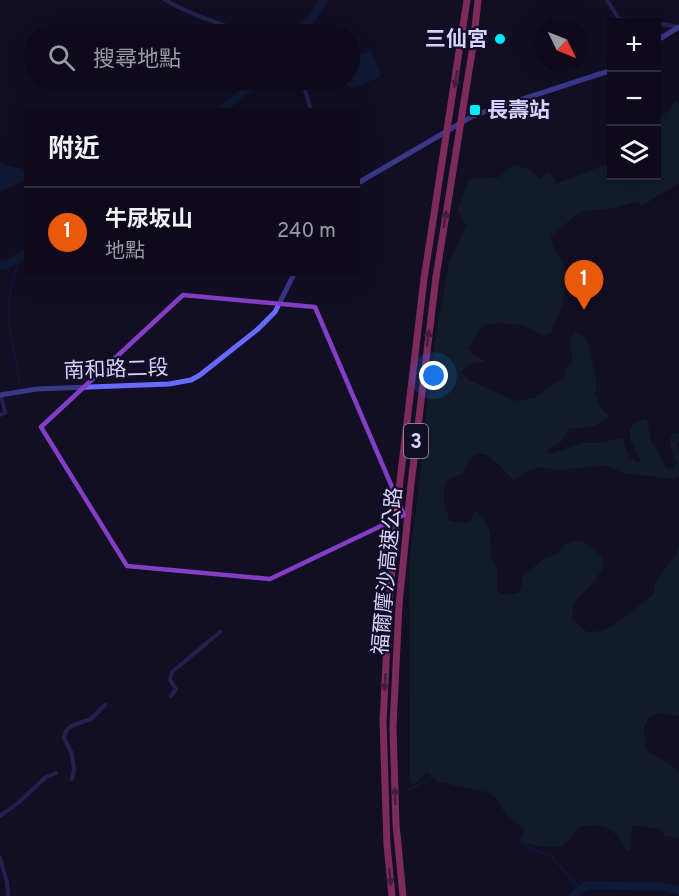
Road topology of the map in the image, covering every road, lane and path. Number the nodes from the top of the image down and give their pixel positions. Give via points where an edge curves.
1 (165, 0) edge
2 (467, 0) edge
3 (478, 0) edge
4 (607, 0) edge
5 (618, 18) edge
6 (221, 24) edge
7 (661, 24) edge
8 (679, 27) edge
9 (661, 38) edge
10 (607, 72) edge
11 (305, 90) edge
12 (310, 108) edge
13 (360, 182) edge
14 (293, 276) edge
15 (0, 395) edge
16 (0, 415) edge
17 (220, 632) dead end
18 (171, 696) dead end
19 (105, 705) dead end
20 (56, 773) dead end
21 (72, 779) dead end
22 (0, 816) edge
23 (0, 858) edge
24 (8, 896) edge
25 (393, 896) edge
26 (403, 896) edge

1 - 6 street
2 -> 25 highway, 福爾摩沙高速公路 / 3, bridge via 424,279 389,603 383,722 387,845
26 -> 3 highway, 福爾摩沙高速公路 / 3, bridge via 393,727 399,605 436,277
4 - 5 street
7 - 8 street
8 - 9 main road
10 - 13 main road via 471,117
11 - 12 street
14 - 15 main road, 南和路二段 via 275,312 190,380
15 - 16 street via 5,413
17 - 18 street via 172,672 170,680 176,689
19 - 21 street via 91,719 66,731 64,738 72,754
20 - 22 street
23 - 24 street

